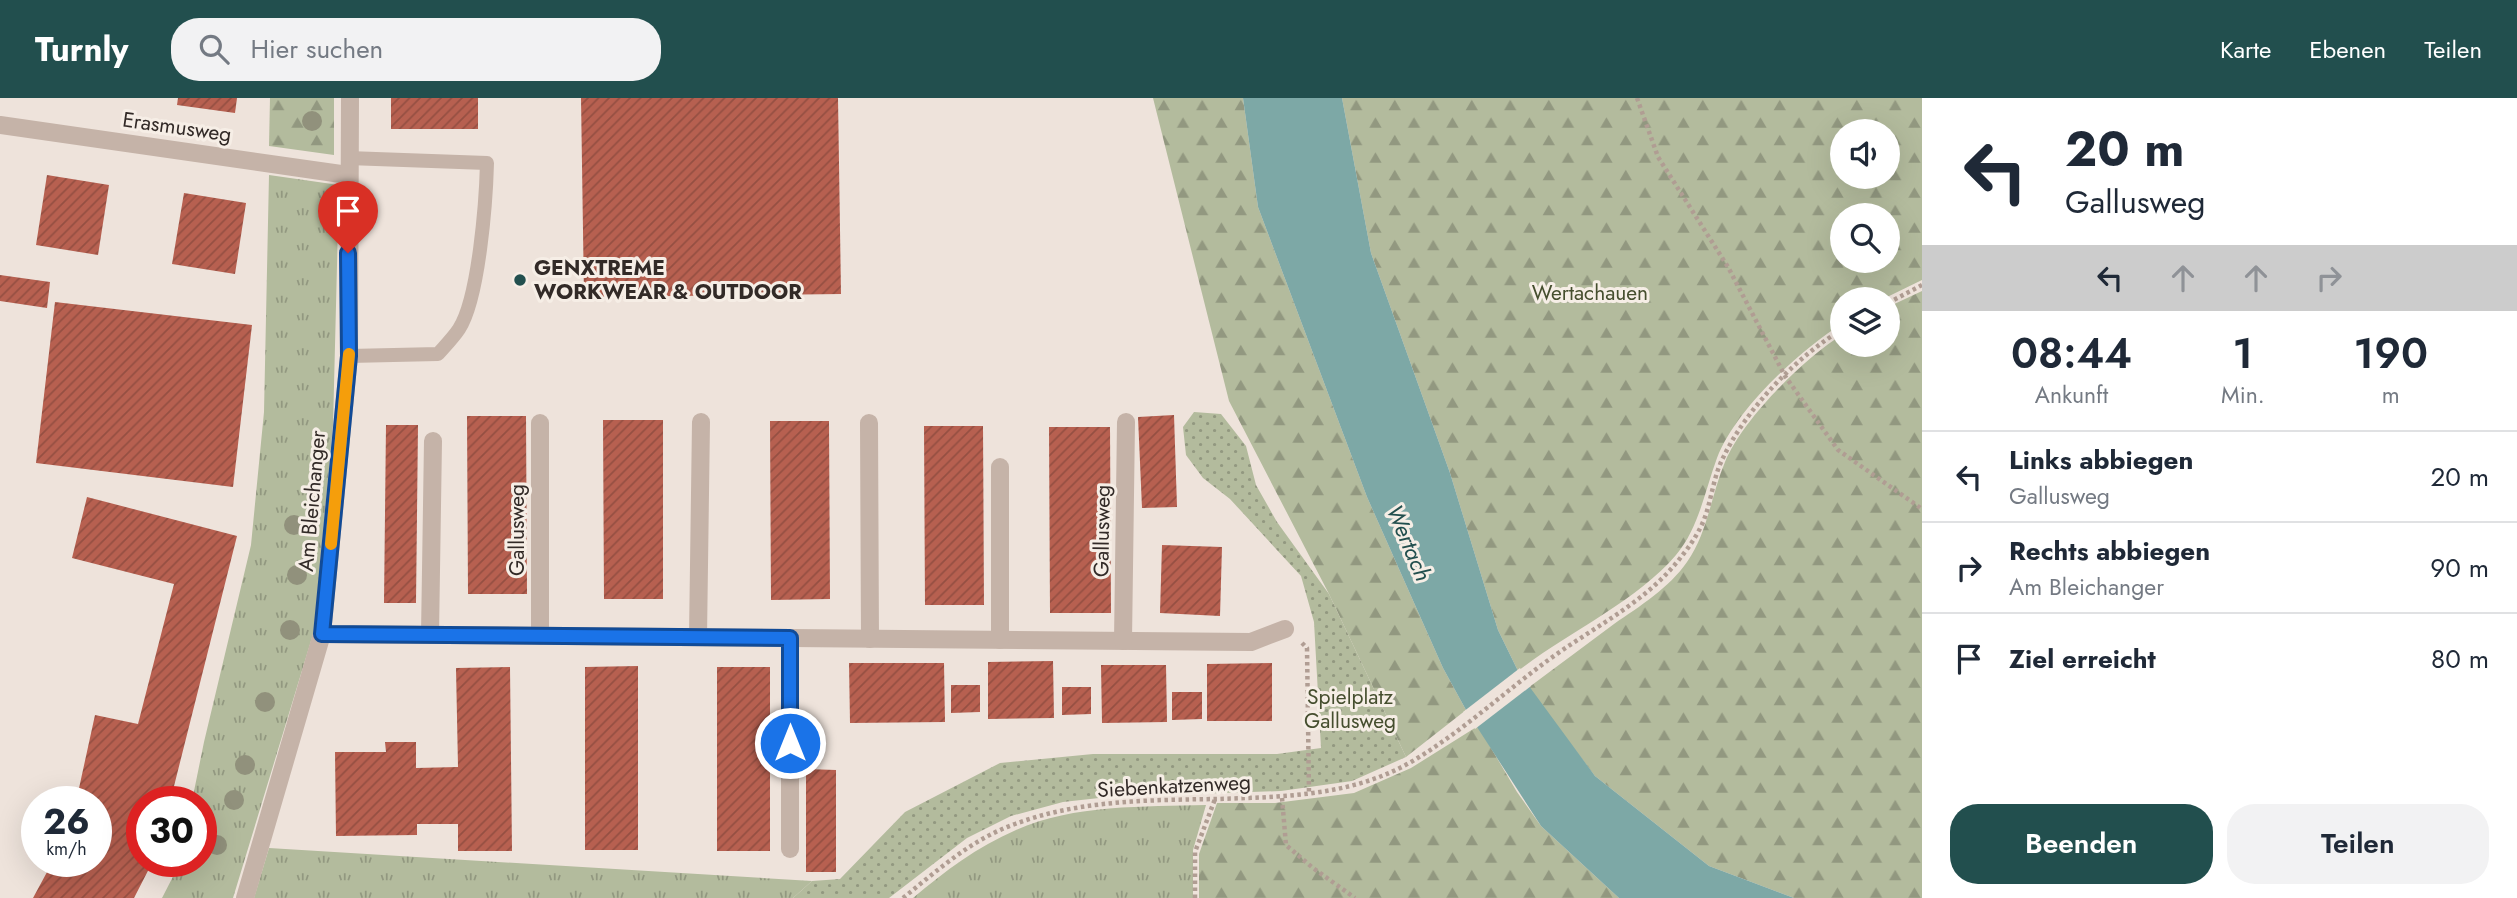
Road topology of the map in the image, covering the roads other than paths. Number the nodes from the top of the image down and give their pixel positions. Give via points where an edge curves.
1 (349, 98) edge
2 (0, 125) edge
3 (348, 166) junction
4 (349, 356) junction
5 (701, 422) dead end
6 (1126, 422) dead end
7 (540, 423) dead end
8 (869, 423) dead end
9 (433, 440) dead end
10 (1000, 467) dead end
11 (1285, 629) road end
12 (322, 634) junction
13 (430, 635) junction
14 (540, 636) junction
15 (698, 637) junction
16 (790, 638) junction
17 (870, 639) junction
18 (1000, 640) junction
19 (1123, 640) junction
20 (790, 849) dead end
21 (245, 898) edge

1 - 3 street, Am Bleichanger
2 - 3 street, Erasmusweg
3 - 4 street, Am Bleichanger
3 - 4 lane via 487,163 472,293 460,327 438,354
4 - 12 street, Am Bleichanger
5 - 15 street
6 - 19 street, Gallusweg
7 - 14 street, Gallusweg
8 - 17 street
9 - 13 street
10 - 18 street
11 - 19 street via 1251,642
12 - 13 street
12 - 21 street, Am Bleichanger
13 - 14 street
14 - 15 street
15 - 16 street
16 - 17 street
16 - 20 street
17 - 18 street
18 - 19 street

